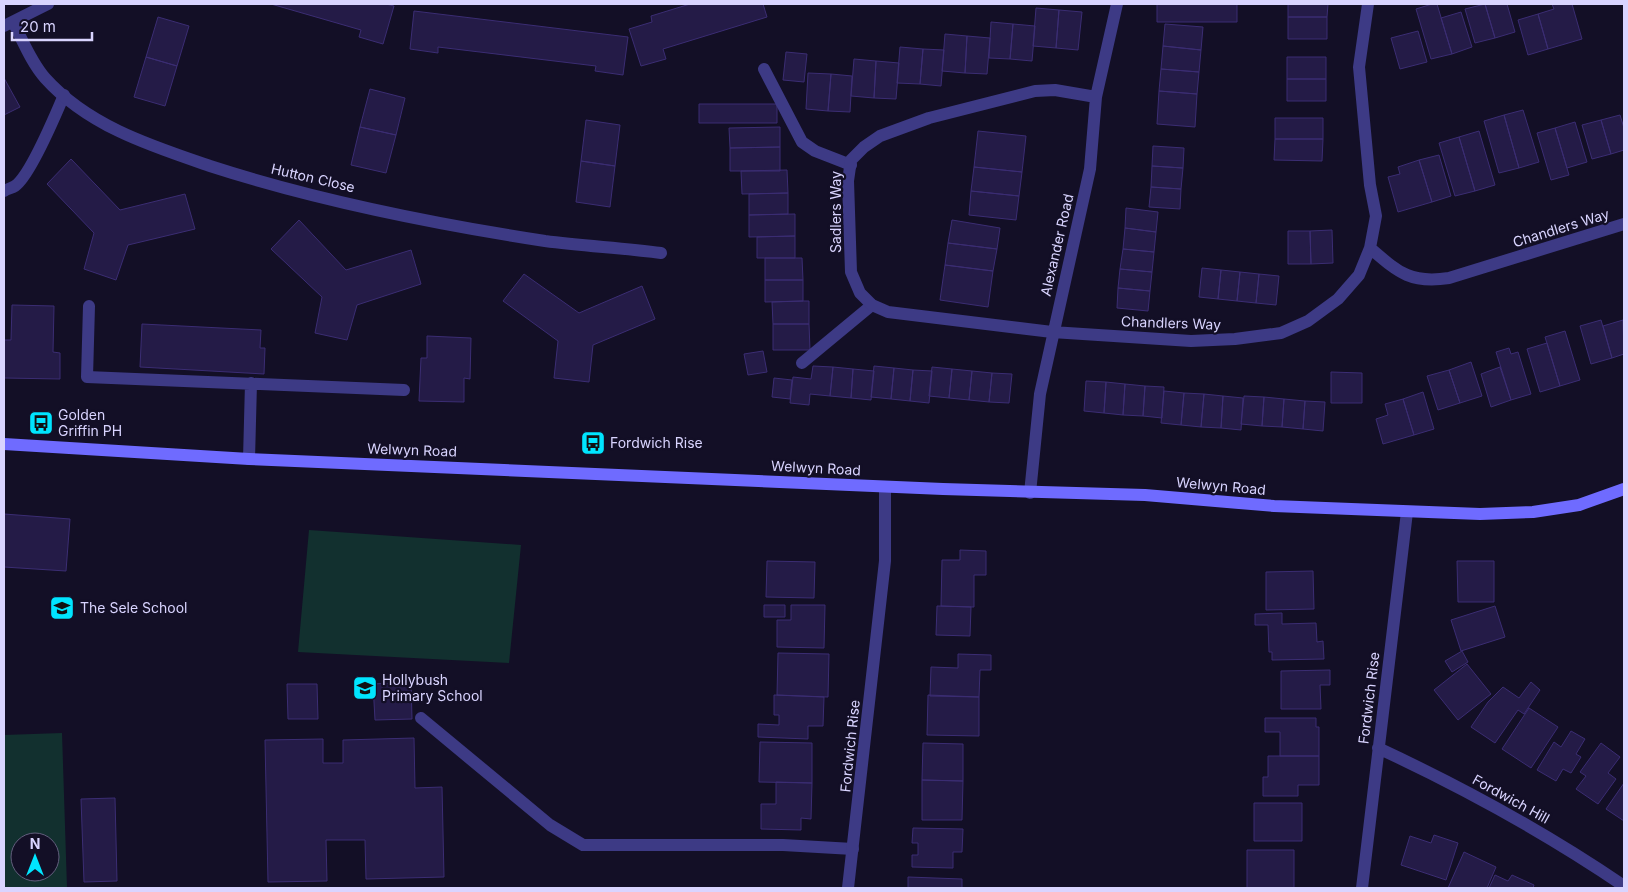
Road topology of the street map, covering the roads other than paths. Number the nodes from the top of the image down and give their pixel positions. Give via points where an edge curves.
1 (48, 4) edge
2 (1117, 4) edge
3 (1368, 4) edge
4 (26, 10) edge
5 (8, 24) edge
6 (764, 69) dead end
7 (64, 95) junction
8 (1096, 97) junction
9 (851, 165) junction
10 (4, 191) edge
11 (1624, 224) edge
12 (1370, 248) junction
13 (661, 252) dead end
14 (872, 305) junction
15 (89, 306) dead end
16 (1052, 332) junction
17 (802, 363) dead end
18 (251, 383) junction
19 (404, 390) dead end
20 (4, 444) edge
21 (249, 459) junction
22 (885, 487) junction
23 (1624, 489) edge
24 (1030, 493) junction
25 (1407, 512) junction
26 (421, 718) dead end
27 (1378, 748) junction
28 (853, 849) junction
29 (1624, 886) edge
30 (848, 888) edge
31 (1362, 888) edge

1 - 4 street
2 - 8 street, Alexander Road
3 - 12 street, Chandlers Way via 1359,67 1376,216
4 - 5 street
5 - 7 street, Hutton Close via 40,70
6 - 9 street via 802,142 815,151
7 - 10 street via 27,169 16,185
7 - 13 street, Hutton Close via 125,136 255,180 315,196 547,241
8 - 9 street, Sadlers Way via 1046,89 930,118 880,136 851,160
8 - 16 street, Alexander Road via 1090,169
9 - 14 street, Sadlers Way via 848,181 851,272 860,293
11 - 12 street, Chandlers Way via 1449,278 1428,281 1408,276
12 - 16 street, Chandlers Way via 1359,275 1338,299 1308,321 1281,333 1191,341
14 - 16 street via 888,312
14 - 17 street
15 - 18 street via 87,377
16 - 24 street, Alexander Road via 1040,394
18 - 19 street
18 - 21 street
20 - 21 main road, Welwyn Road
21 - 22 main road, Welwyn Road
22 - 24 main road, Welwyn Road
22 - 28 street, Fordwich Rise via 885,561
23 - 25 main road, Welwyn Road via 1579,505 1533,512
24 - 25 main road, Welwyn Road via 1145,495 1274,506
25 - 27 street, Fordwich Rise
26 - 28 street via 550,825 583,845 783,845
27 - 29 street, Fordwich Hill via 1500,810 1571,850
27 - 31 street, Fordwich Rise
28 - 30 street, Fordwich Rise

